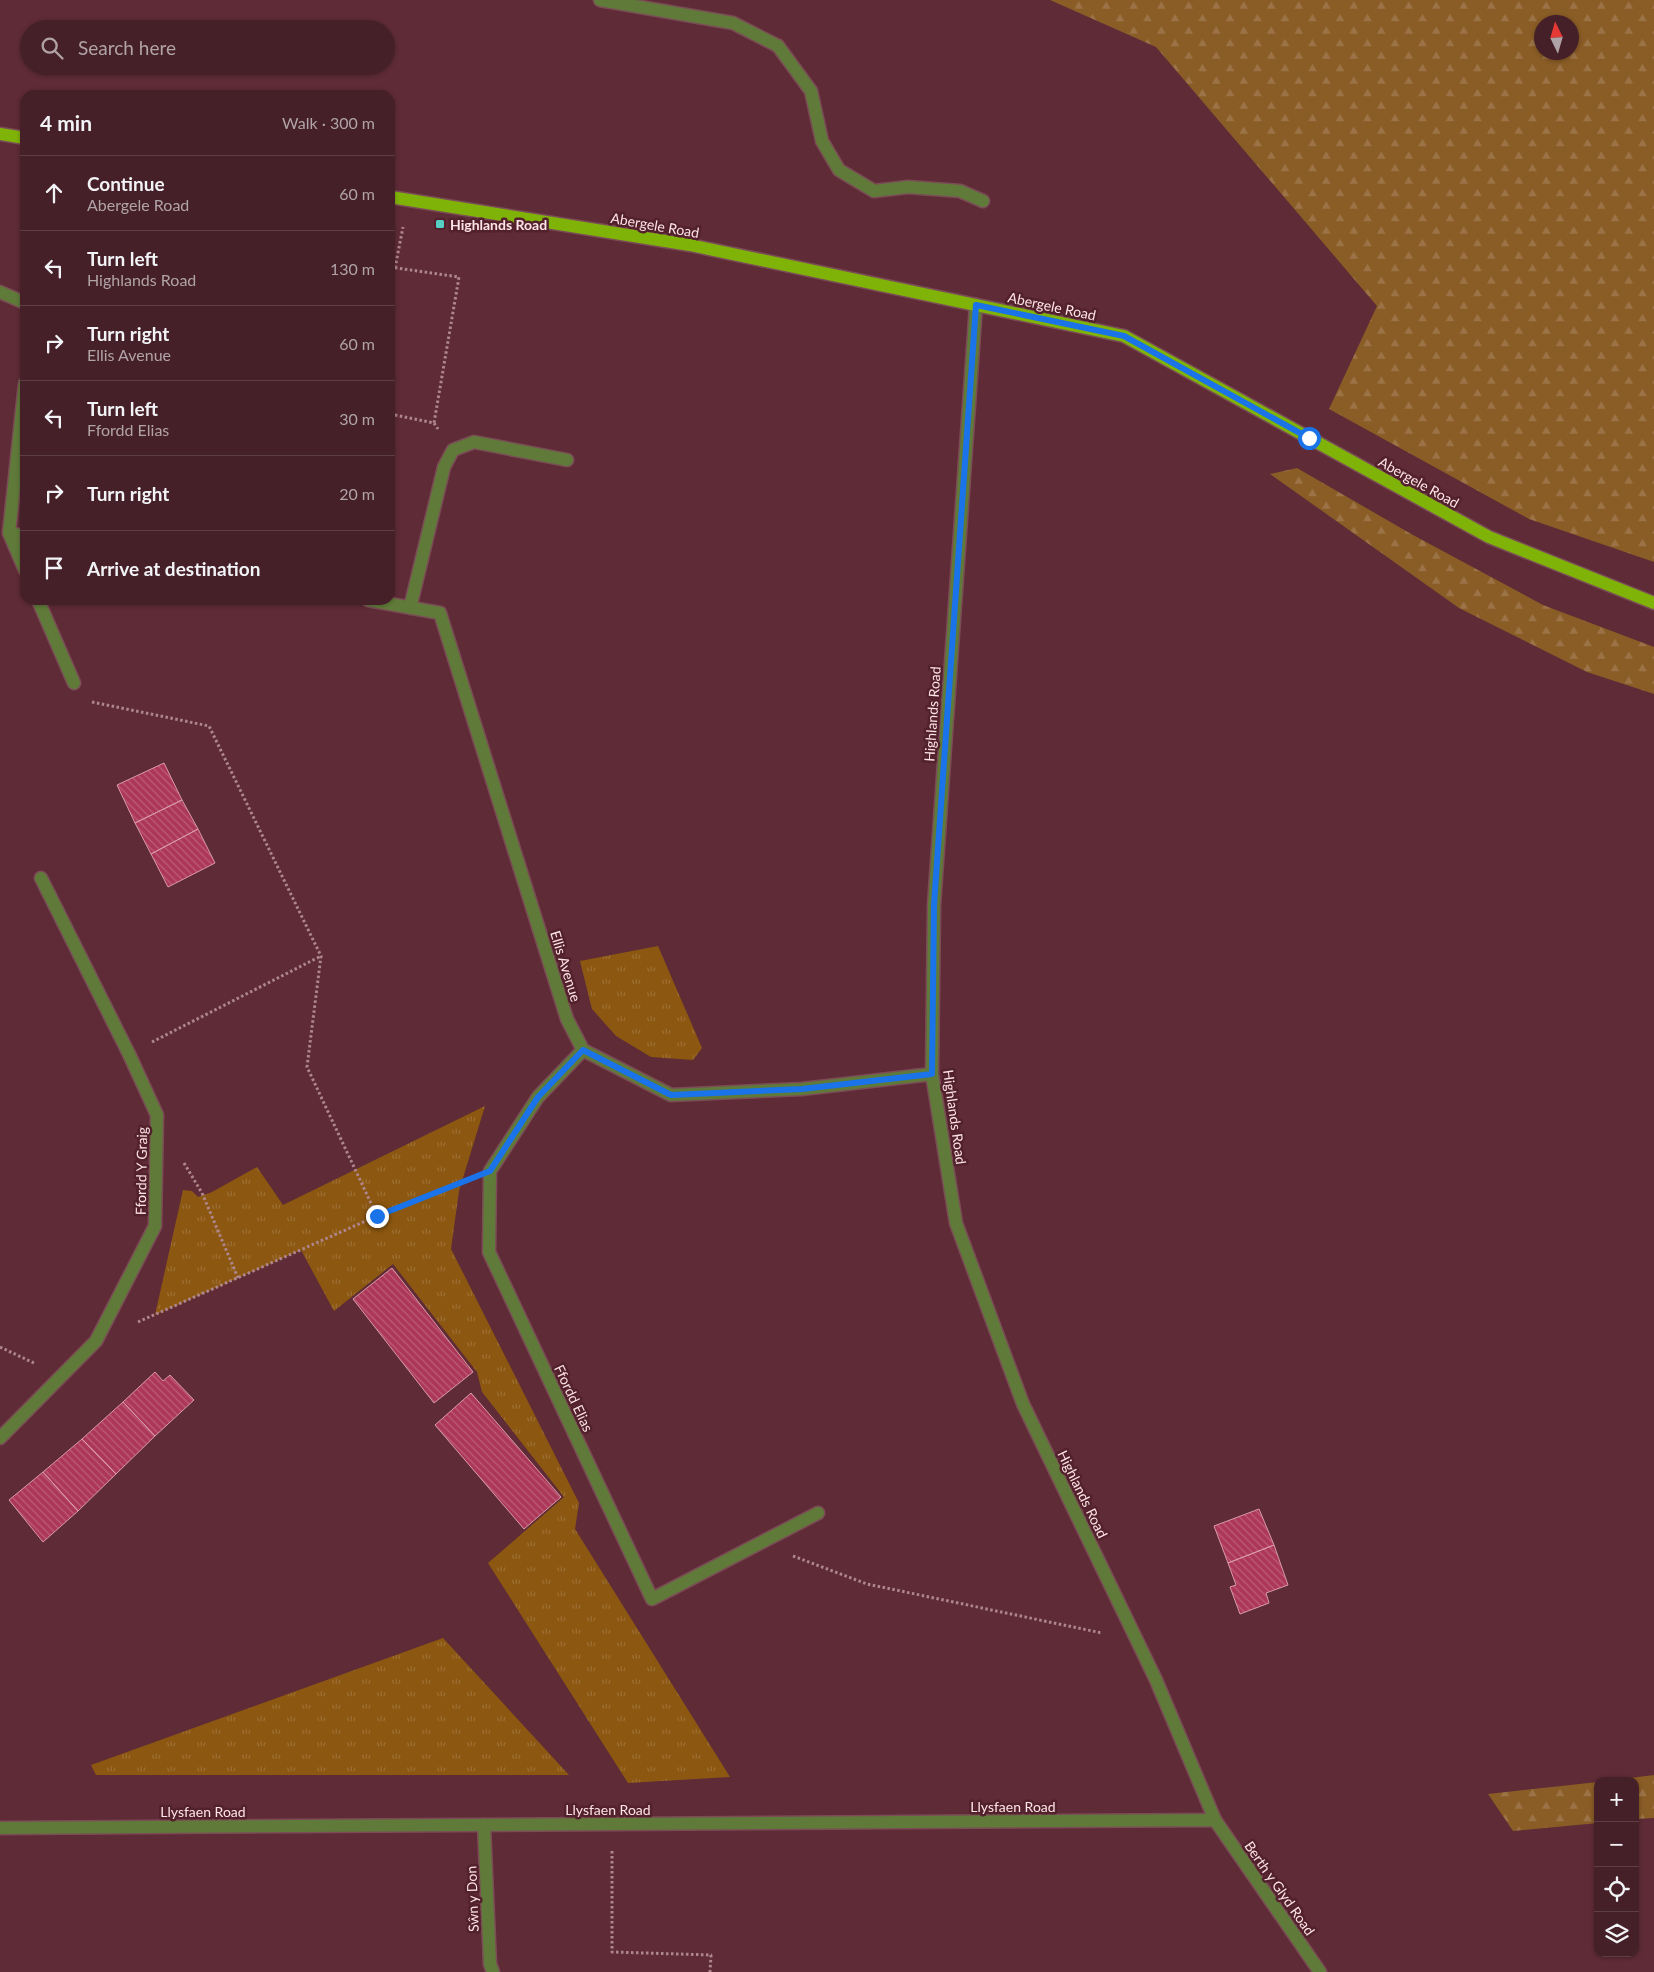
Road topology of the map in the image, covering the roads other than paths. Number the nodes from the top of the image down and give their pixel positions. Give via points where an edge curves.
1 (600, 0) edge
2 (0, 134) edge
3 (20, 137) edge
4 (395, 198) edge
5 (983, 201) dead end
6 (0, 292) edge
7 (20, 301) edge
8 (976, 305) junction
9 (20, 430) edge
10 (567, 460) dead end
11 (9, 533) junction
12 (20, 535) edge
13 (20, 558) edge
14 (1654, 603) edge
15 (40, 605) edge
16 (394, 605) edge
17 (410, 608) junction
18 (74, 683) road end
19 (41, 878) dead end
20 (583, 1050) junction
21 (932, 1074) junction
22 (0, 1438) edge
23 (818, 1513) dead end
24 (1215, 1820) junction
25 (484, 1824) junction
26 (0, 1828) edge
27 (493, 1972) edge
28 (1320, 1972) edge

1 - 5 street via 733,23 778,46 811,91 822,141 839,170 874,191 908,187 960,191
2 - 3 main road
4 - 8 main road, Abergele Road via 690,246
6 - 7 street
8 - 14 main road, Abergele Road via 1124,336 1489,537
8 - 21 street, Highlands Road via 934,905
9 - 11 street
10 - 17 street via 474,442 453,450 444,467
11 - 12 street
11 - 13 street
15 - 18 street
16 - 17 street, Ellis Avenue
17 - 20 street, Ellis Avenue via 440,613 567,1020
19 - 22 street, Ffordd Y Graig via 157,1115 155,1226 96,1341
20 - 21 street via 671,1095 802,1089
20 - 23 street, Ffordd Elias via 538,1097 490,1171 489,1252 652,1599
21 - 24 street, Highlands Road via 956,1223 1023,1404 1156,1680
24 - 25 street, Llysfaen Road
24 - 28 street, Berth y Glyd Road
25 - 26 street, Llysfaen Road
25 - 27 street, Sŵn y Don via 490,1964

